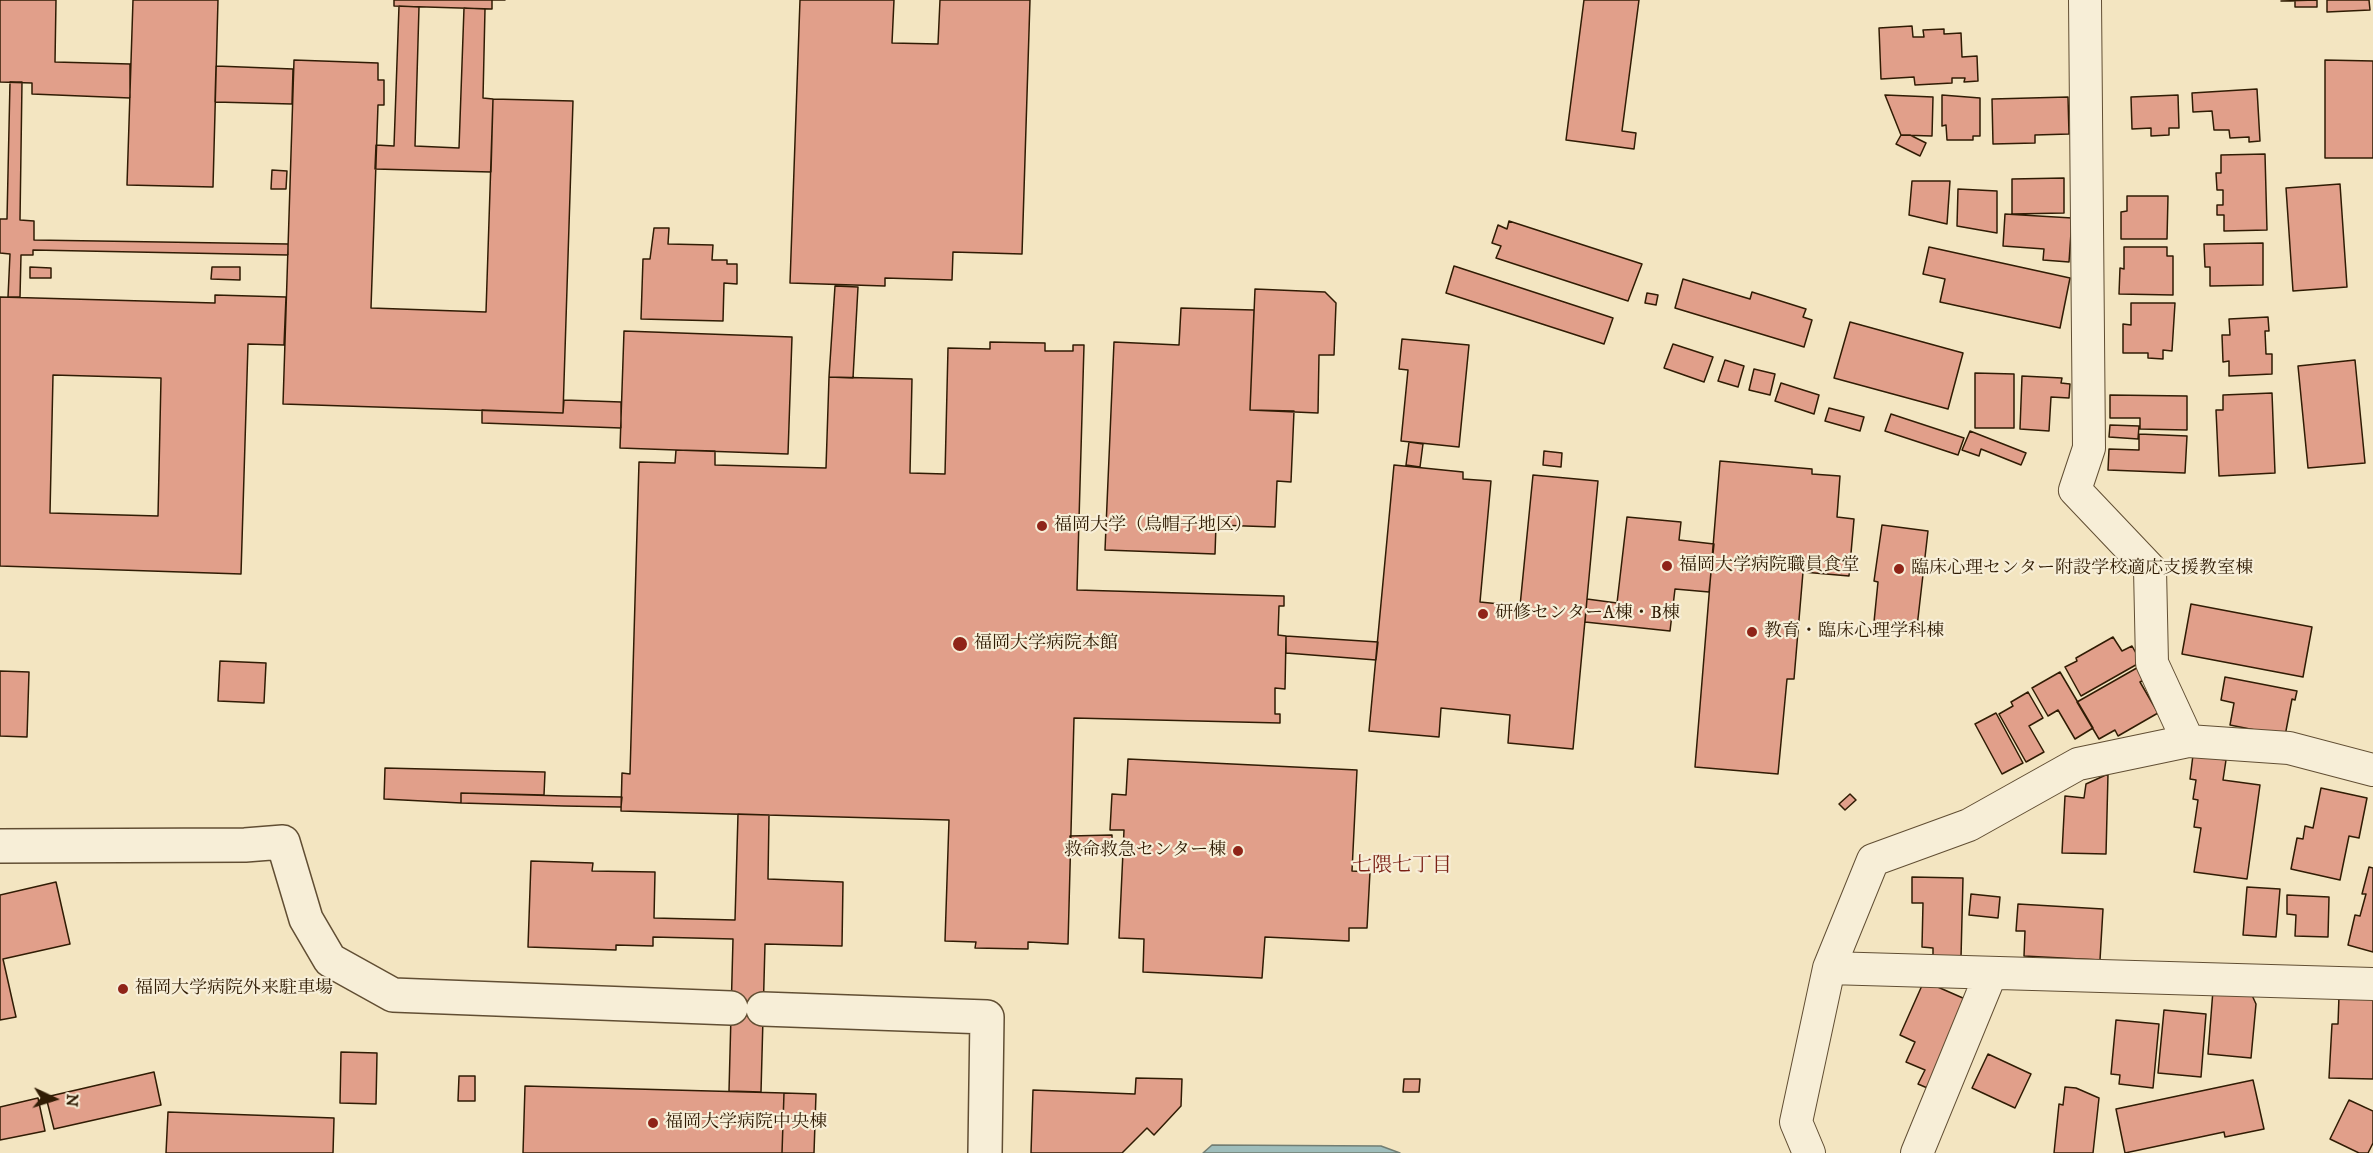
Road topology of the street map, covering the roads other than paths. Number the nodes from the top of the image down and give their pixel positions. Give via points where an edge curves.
1 (2085, 0) edge
2 (2188, 741) junction
3 (2373, 770) edge
4 (0, 846) edge
5 (1829, 968) junction
6 (1990, 973) junction
7 (2373, 984) edge
8 (731, 1008) dead end
9 (763, 1009) dead end
10 (985, 1153) edge
11 (1809, 1153) edge
12 (1917, 1153) edge

1 - 2 street via 2088,448 2075,490 2150,569 2152,663
2 - 3 street via 2289,748
2 - 5 street via 2078,764 1969,825 1873,860
4 - 8 street via 283,842 306,920 330,960 393,994
5 - 6 street
5 - 11 street via 1796,1122
6 - 7 street
6 - 12 street
9 - 10 street via 987,1017

